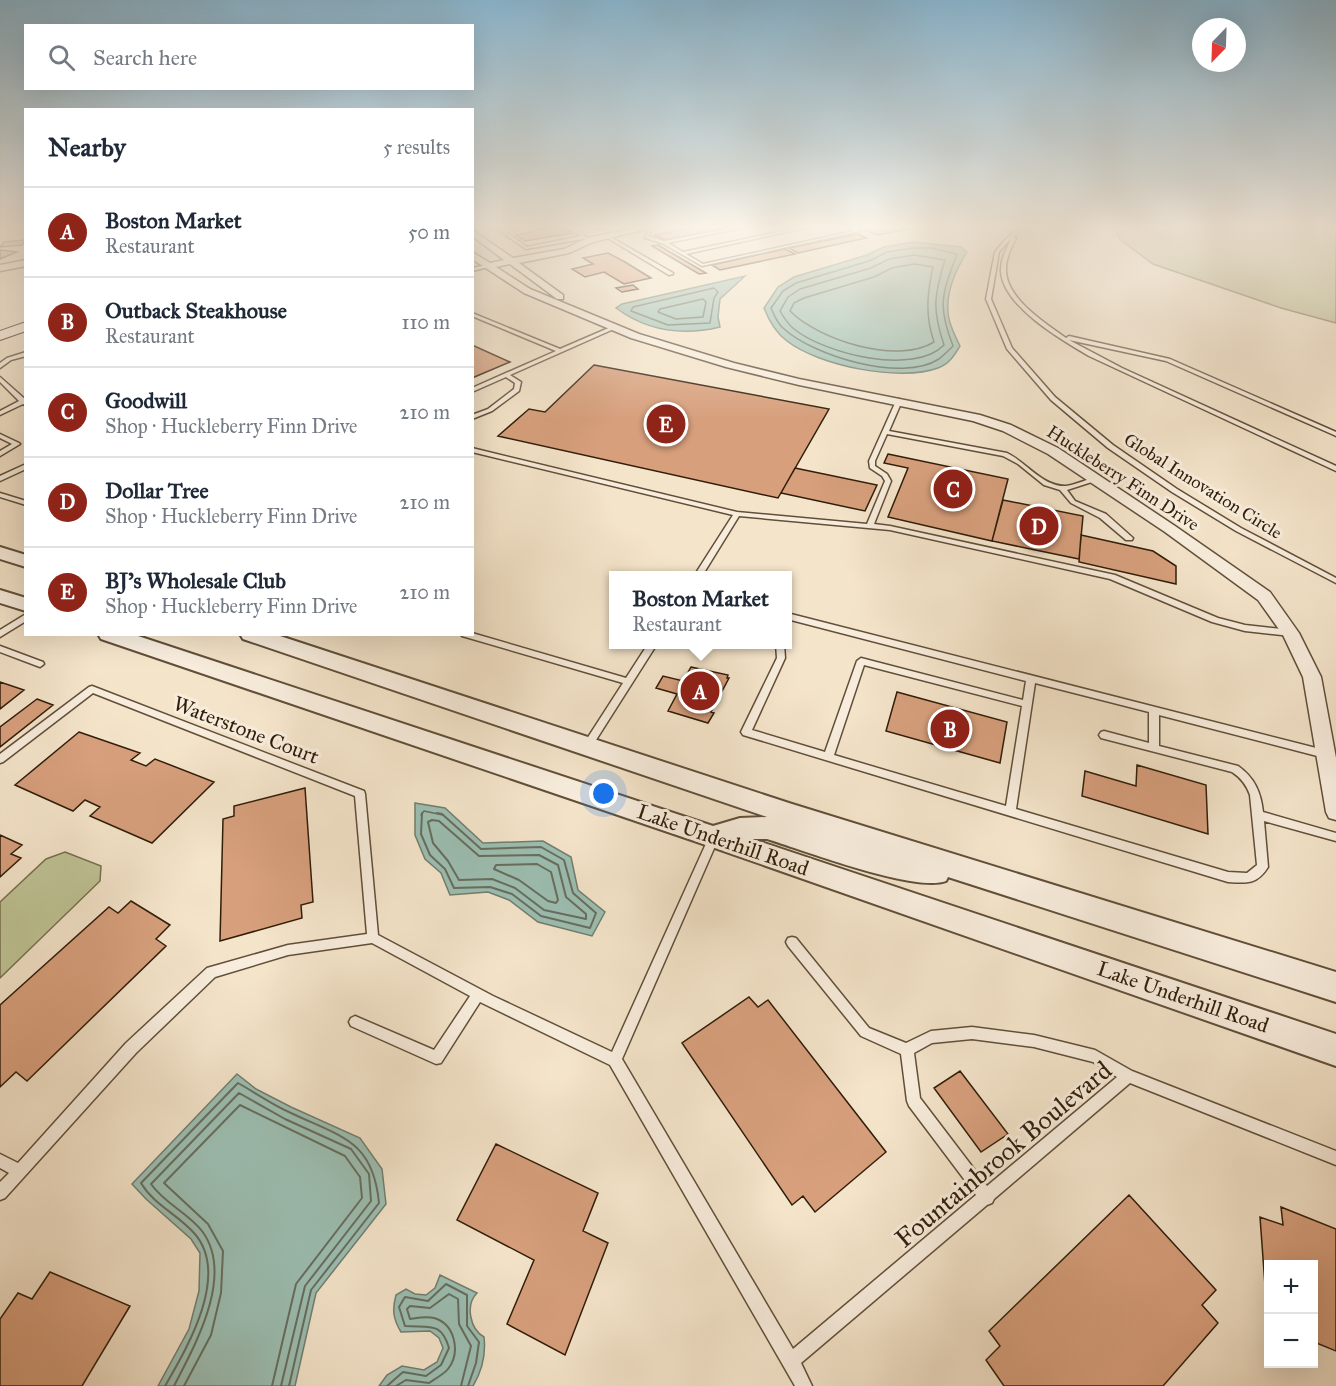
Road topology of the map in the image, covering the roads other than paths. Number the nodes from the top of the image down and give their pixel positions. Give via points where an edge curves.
1 (526, 291) edge
2 (551, 291) edge
3 (988, 291) edge
4 (1011, 291) edge
5 (24, 313) edge
6 (474, 315) edge
7 (588, 318) junction
8 (0, 321) edge
9 (24, 327) edge
10 (613, 328) junction
11 (0, 336) edge
12 (1064, 337) junction
13 (560, 351) junction
14 (24, 355) edge
15 (0, 366) edge
16 (506, 375) junction
17 (0, 379) edge
18 (474, 389) edge
19 (899, 402) junction
20 (24, 403) edge
21 (0, 413) edge
22 (474, 416) edge
23 (884, 432) junction
24 (1336, 434) edge
25 (0, 436) edge
26 (474, 450) edge
27 (0, 454) edge
28 (24, 467) edge
29 (1336, 469) edge
30 (0, 479) edge
31 (1096, 479) junction
32 (1062, 488) junction
33 (0, 495) edge
34 (24, 502) edge
35 (737, 514) junction
36 (869, 527) junction
37 (1129, 538) dead end
38 (0, 553) edge
39 (24, 560) edge
40 (701, 571) edge
41 (1336, 581) edge
42 (0, 596) edge
43 (24, 604) edge
44 (24, 618) edge
45 (792, 621) edge
46 (1291, 633) junction
47 (0, 634) edge
48 (114, 636) edge
49 (256, 636) edge
50 (472, 636) edge
51 (0, 649) edge
52 (650, 649) edge
53 (780, 649) edge
54 (40, 664) dead end
55 (1031, 679) junction
56 (629, 682) junction
57 (1027, 704) junction
58 (1154, 710) junction
59 (1104, 735) dead end
60 (586, 748) junction
61 (1154, 748) junction
62 (1327, 754) junction
63 (828, 757) junction
64 (0, 759) edge
65 (1010, 812) junction
66 (1336, 812) edge
67 (1258, 815) junction
68 (714, 837) junction
69 (1336, 837) edge
70 (1005, 884) junction
71 (373, 938) junction
72 (792, 942) dead end
73 (1336, 987) edge
74 (478, 994) junction
75 (355, 1022) dead end
76 (907, 1050) junction
77 (1336, 1050) edge
78 (615, 1060) junction
79 (1128, 1076) junction
80 (1336, 1158) edge
81 (0, 1161) edge
82 (20, 1171) junction
83 (0, 1193) edge
84 (987, 1198) junction
85 (791, 1361) junction
86 (804, 1386) edge

1 - 7 street, Huckleberry Finn Drive
2 - 7 street, Huckleberry Finn Drive
3 - 41 lane, Global Innovation Circle via 994,317 1018,359 1036,381 1097,436 1224,521
4 - 12 lane via 1025,309
5 - 8 main road
6 - 13 lane
7 - 10 street, Huckleberry Finn Drive
9 - 11 main road
10 - 13 lane
10 - 19 street, Huckleberry Finn Drive via 730,365
12 - 24 lane via 1168,360
12 - 29 lane via 1090,354
13 - 16 lane
14 - 15 lane
16 - 18 lane
16 - 22 lane via 518,382 517,390 490,410
17 - 20 lane
19 - 23 lane
19 - 31 street, Huckleberry Finn Drive via 1007,428
20 - 21 lane
23 - 32 lane via 1005,454 1022,462 1043,482
23 - 36 lane via 872,467 888,481
25 - 27 lane via 17,444
26 - 35 lane
28 - 30 lane
31 - 32 lane
31 - 46 street, Huckleberry Finn Drive via 1264,596
32 - 37 lane via 1073,502 1103,516
33 - 34 lane
35 - 36 lane
35 - 40 lane
36 - 46 lane via 890,528 1112,577 1215,620
38 - 39 street
42 - 43 street
44 - 47 lane
45 - 55 lane
46 - 62 street, Huckleberry Finn Drive via 1312,677
48 - 68 street, Lake Underhill Road
49 - 60 street, Lake Underhill Road
50 - 56 lane
51 - 54 lane
52 - 56 lane
53 - 63 lane via 781,658 746,732
55 - 57 lane
55 - 58 lane
56 - 60 lane
57 - 63 lane via 861,660
57 - 65 lane
58 - 61 lane
58 - 62 lane
59 - 61 lane
60 - 70 street, Lake Underhill Road
61 - 67 lane via 1244,774 1255,790
62 - 66 street, Huckleberry Finn Drive
63 - 65 lane
64 - 71 lane, Waterstone Court via 92,689 360,794
65 - 67 lane via 1240,879 1249,878 1263,867
67 - 69 lane
68 - 70 street via 736,829 767,828 887,865
68 - 77 street, Lake Underhill Road
68 - 78 lane
70 - 73 street, Lake Underhill Road
71 - 74 lane
71 - 82 lane via 288,950 212,972 131,1048
72 - 76 lane via 865,1032
74 - 75 lane via 436,1058
74 - 78 lane
76 - 79 lane via 932,1037 972,1033 1034,1041 1095,1056
76 - 84 lane via 914,1101
78 - 85 lane
79 - 80 lane, Fountainbrook Boulevard
79 - 84 lane, Fountainbrook Boulevard
81 - 82 lane
82 - 83 lane
84 - 85 lane, Fountainbrook Boulevard
85 - 86 lane

